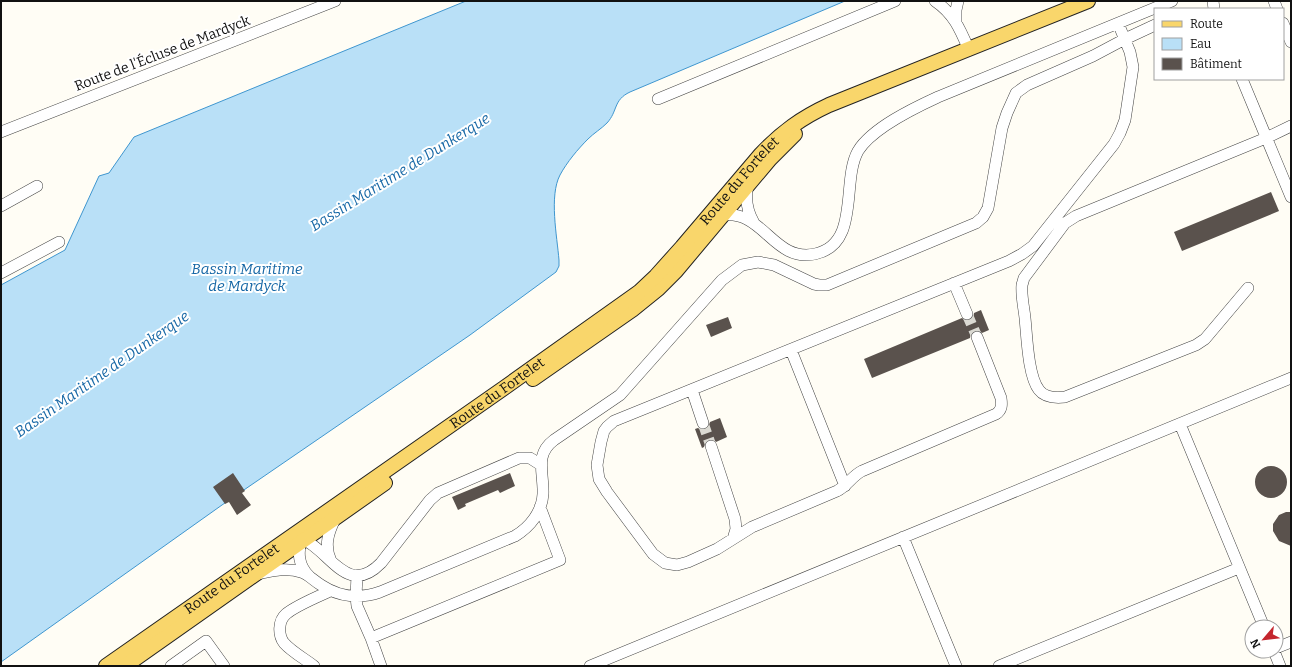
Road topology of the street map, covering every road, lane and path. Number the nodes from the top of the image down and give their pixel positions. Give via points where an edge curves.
1 (335, 1) edge
2 (894, 1) edge
3 (935, 1) edge
4 (958, 1) edge
5 (1088, 1) edge
6 (1172, 1) edge
7 (1154, 8) edge
8 (1155, 8) edge
9 (956, 22) junction
10 (1118, 23) junction
11 (1154, 25) edge
12 (1284, 25) edge
13 (1125, 39) junction
14 (1291, 42) edge
15 (969, 50) junction
16 (1242, 80) edge
17 (860, 94) junction
18 (658, 99) dead end
19 (1291, 126) edge
20 (1, 132) edge
21 (1266, 138) junction
22 (749, 183) junction
23 (37, 186) dead end
24 (1291, 197) edge
25 (1, 206) edge
26 (722, 215) junction
27 (703, 222) junction
28 (754, 222) junction
29 (59, 242) dead end
30 (1, 273) edge
31 (954, 283) junction
32 (1248, 288) dead end
33 (967, 314) tunnel mouth
34 (977, 337) tunnel mouth
35 (791, 350) junction
36 (1291, 378) edge
37 (692, 390) junction
38 (703, 423) tunnel mouth
39 (1180, 424) junction
40 (711, 446) tunnel mouth
41 (541, 465) junction
42 (845, 486) junction
43 (540, 507) junction
44 (335, 518) junction
45 (300, 537) junction
46 (903, 538) junction
47 (734, 539) junction
48 (332, 562) junction
49 (1239, 568) junction
50 (254, 575) junction
51 (357, 575) junction
52 (310, 577) junction
53 (330, 591) junction
54 (356, 597) junction
55 (1261, 619) edge
56 (370, 638) junction
57 (106, 666) edge
58 (125, 666) edge
59 (171, 666) edge
60 (224, 666) edge
61 (314, 666) edge
62 (381, 666) edge
63 (590, 666) edge
64 (956, 666) edge
65 (999, 666) edge

1 - 20 street, Route de l'Écluse de Mardyck
2 - 18 street
3 - 9 street
4 - 9 street
5 - 15 main road, Route du Fortelet
6 - 8 street
7 - 10 street
9 - 15 street
10 - 13 street
10 - 28 street via 922,104 878,132 858,152 853,165 844,227 839,238 826,250 810,254 792,253
11 - 13 street
12 - 14 street
13 - 31 street via 1133,66 1125,120 1114,144 1033,246 1016,257
13 - 41 street via 1027,85 1016,93 1002,128 988,208 976,223 827,285 814,284 768,263 742,265 722,280 620,395 550,443 544,452
15 - 17 main road, Route du Fortelet
16 - 21 street
17 - 22 main road, Route du Fortelet via 801,129
17 - 27 main road, Route du Fortelet via 806,116 786,129 757,158
19 - 21 street
21 - 24 street
21 - 32 street via 1079,215 1066,223 1024,278 1022,285 1031,369 1036,384 1046,395 1065,397 1196,345 1205,339
22 - 26 main road, Route du Fortelet
22 - 28 street via 747,205
23 - 25 street
26 - 27 street
26 - 28 street via 741,216
26 - 44 main road, Route du Fortelet via 670,277 645,300
27 - 45 main road, Route du Fortelet via 663,269 632,297
29 - 30 street
31 - 33 street
31 - 35 street
34 - 42 street via 1001,398 1002,406 999,412 862,471
35 - 37 street
35 - 42 street
36 - 39 street
37 - 38 street
37 - 47 street via 610,424 604,431 601,442 597,460 598,474 605,489 653,554 665,563 678,565 688,562
39 - 46 street
39 - 49 street
40 - 47 street via 735,519
41 - 43 street via 543,494
41 - 51 street via 530,458 519,458 438,493 377,566 370,572
42 - 47 street via 752,527
43 - 54 street via 525,529 508,540 380,592
43 - 56 street via 560,560
44 - 45 main road, Route du Fortelet
44 - 48 street via 327,543
45 - 48 street via 315,546
45 - 50 main road, Route du Fortelet
45 - 52 street via 300,561
45 - 57 main road, Route du Fortelet
46 - 63 street
46 - 64 street
48 - 51 street via 343,571
49 - 55 street
49 - 65 street
50 - 52 street via 291,570
50 - 58 main road, Route du Fortelet
51 - 54 street
52 - 53 street
53 - 54 street
53 - 61 street via 289,612 280,626 284,642
54 - 56 street
56 - 62 street
59 - 60 street via 206,641

